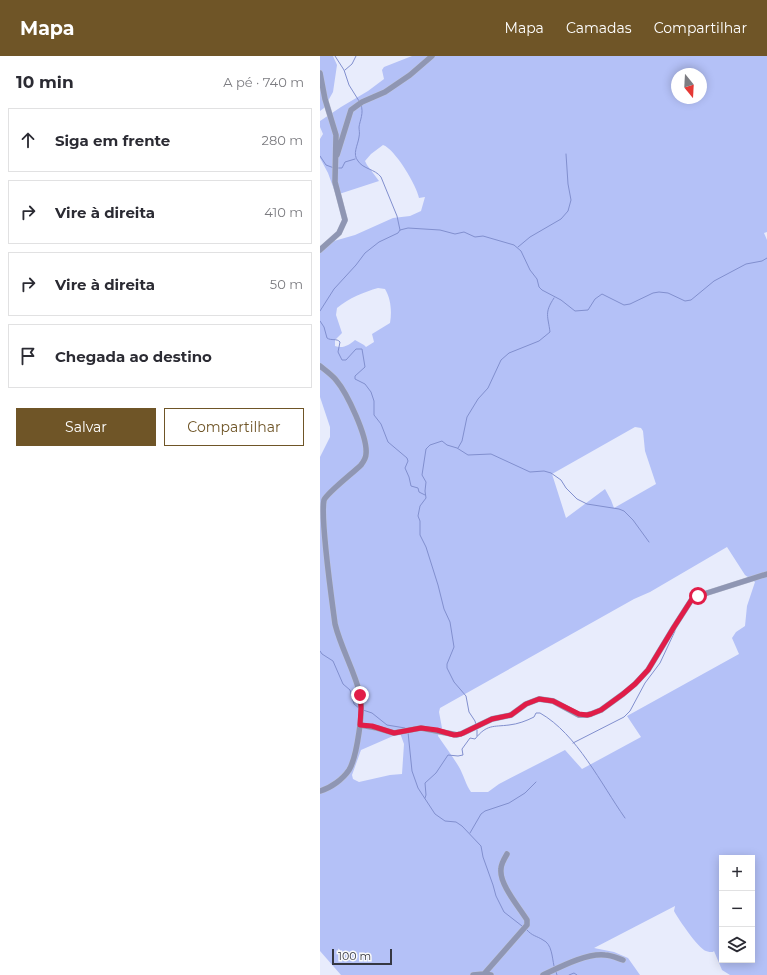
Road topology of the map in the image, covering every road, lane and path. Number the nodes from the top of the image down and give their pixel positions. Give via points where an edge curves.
1 (432, 56) edge
2 (320, 73) edge
3 (336, 159) junction
4 (320, 250) edge
5 (320, 366) edge
6 (321, 540) edge
7 (767, 574) edge
8 (360, 725) junction
9 (320, 792) edge
10 (506, 854) dead end
11 (623, 960) dead end
12 (484, 974) junction
13 (473, 975) edge
14 (491, 975) edge
15 (544, 975) edge

1 - 3 street via 410,75 351,110
2 - 3 street via 324,99 336,135
3 - 4 street via 335,182 345,220 339,233
5 - 6 street via 336,379 345,393 362,432 366,452 361,465 324,499
6 - 8 street via 337,631 360,695
7 - 8 street via 692,599 648,670 623,694 591,714 579,714 553,701 539,699 526,704 511,715 492,719 461,734 454,735 421,728 394,733
8 - 9 street via 349,769 337,782
10 - 12 street via 501,876 527,920 527,925
11 - 15 street via 608,955 597,955 574,961
12 - 13 street
12 - 14 street

